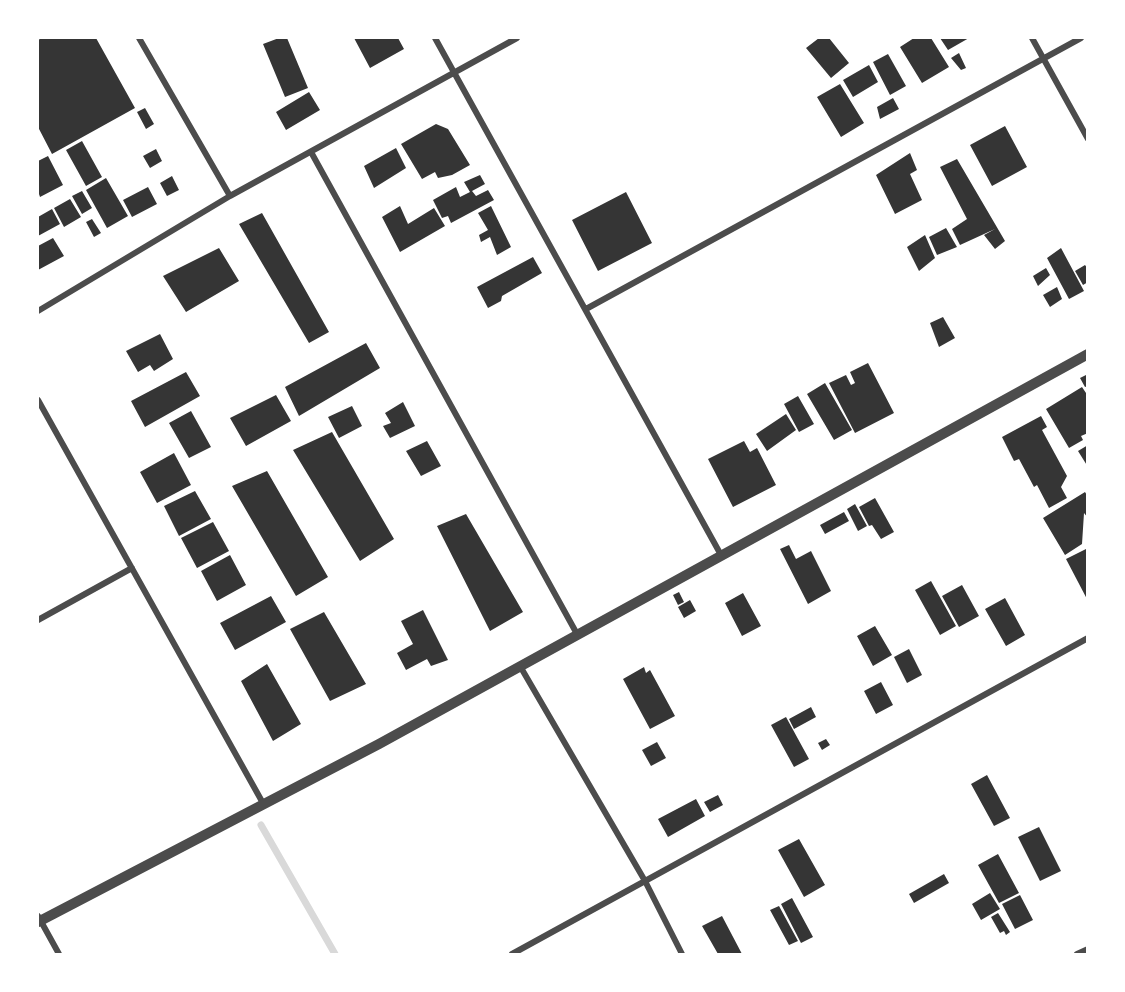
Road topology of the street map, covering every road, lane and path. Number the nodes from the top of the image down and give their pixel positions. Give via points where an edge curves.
1 (139, 38) edge
2 (435, 38) edge
3 (517, 38) edge
4 (1032, 38) edge
5 (1081, 38) edge
6 (1044, 58) junction
7 (454, 72) junction
8 (1088, 139) edge
9 (311, 152) junction
10 (230, 196) junction
11 (586, 309) junction
12 (38, 311) edge
13 (1088, 354) edge
14 (38, 400) edge
15 (721, 555) junction
16 (132, 568) junction
17 (38, 620) edge
18 (577, 634) junction
19 (1088, 638) edge
20 (520, 666) junction
21 (264, 805) junction
22 (645, 881) junction
23 (38, 920) edge
24 (1088, 949) edge
25 (59, 954) edge
26 (512, 954) edge
27 (682, 954) edge
28 (1077, 954) edge

1 - 10 street
2 - 7 street
3 - 7 street
4 - 6 street
5 - 6 street
6 - 8 street
6 - 11 street
7 - 9 street
7 - 11 street
9 - 10 street
9 - 18 street
10 - 12 street
11 - 15 street
13 - 15 street
14 - 16 street
15 - 18 street
16 - 17 street
16 - 21 street
18 - 20 street
19 - 22 street
20 - 21 street
20 - 22 street
21 - 23 street
22 - 26 street
22 - 27 street
23 - 25 street
24 - 28 street

